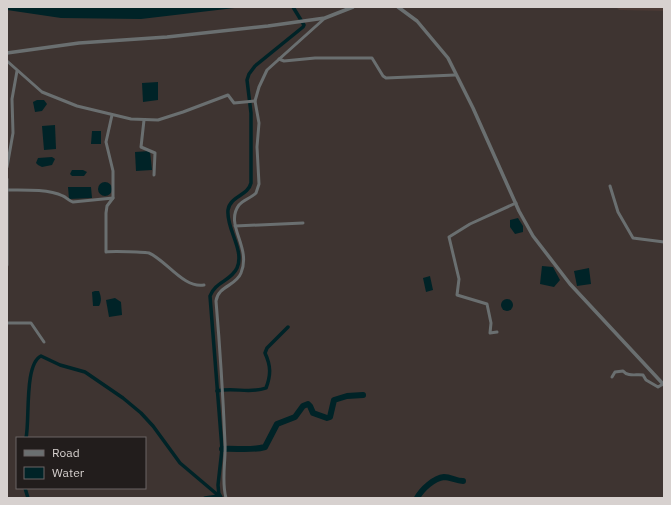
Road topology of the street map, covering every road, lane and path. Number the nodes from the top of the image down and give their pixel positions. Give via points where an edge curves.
1 (353, 7) edge
2 (398, 7) edge
3 (325, 18) junction
4 (7, 53) edge
5 (280, 59) junction
6 (7, 61) edge
7 (17, 71) junction
8 (455, 75) junction
9 (255, 101) junction
10 (112, 115) junction
11 (144, 120) junction
12 (7, 168) edge
13 (154, 175) dead end
14 (7, 179) edge
15 (610, 186) dead end
16 (8, 190) edge
17 (113, 198) junction
18 (516, 203) junction
19 (303, 223) dead end
20 (234, 226) junction
21 (664, 242) edge
22 (7, 265) edge
23 (204, 285) dead end
24 (7, 323) edge
25 (497, 332) dead end
26 (44, 342) dead end
27 (612, 377) dead end
28 (664, 385) edge
29 (226, 498) edge

1 - 3 street
2 - 8 street via 410,14 438,44 448,58
3 - 4 street via 167,37 79,43
3 - 5 street
5 - 8 street via 284,61 372,58 386,78
5 - 9 street via 267,70
6 - 7 street
7 - 10 street via 42,92 78,106
7 - 12 street via 12,99 13,133
8 - 18 street via 473,108
9 - 11 street via 234,103 230,96 225,95 158,120
9 - 20 street via 259,123 259,184 256,193 238,205
10 - 11 street
10 - 17 street via 106,142 113,171
11 - 13 street via 141,147 155,153
14 - 16 street
15 - 21 street via 618,212 633,238
16 - 17 street via 32,190 63,196 73,202
16 - 22 street
17 - 23 street via 107,206 106,213 106,252 117,250 126,253 148,253 189,283
18 - 25 street via 470,224 449,237 459,279 457,295 487,304 491,323 490,333
18 - 28 street via 533,236 570,284
19 - 20 street
20 - 29 street via 244,250 243,267 235,281 219,292 216,301 223,381
24 - 26 street via 31,323
27 - 28 street via 615,372 623,371 630,375 643,375 646,380 658,387

